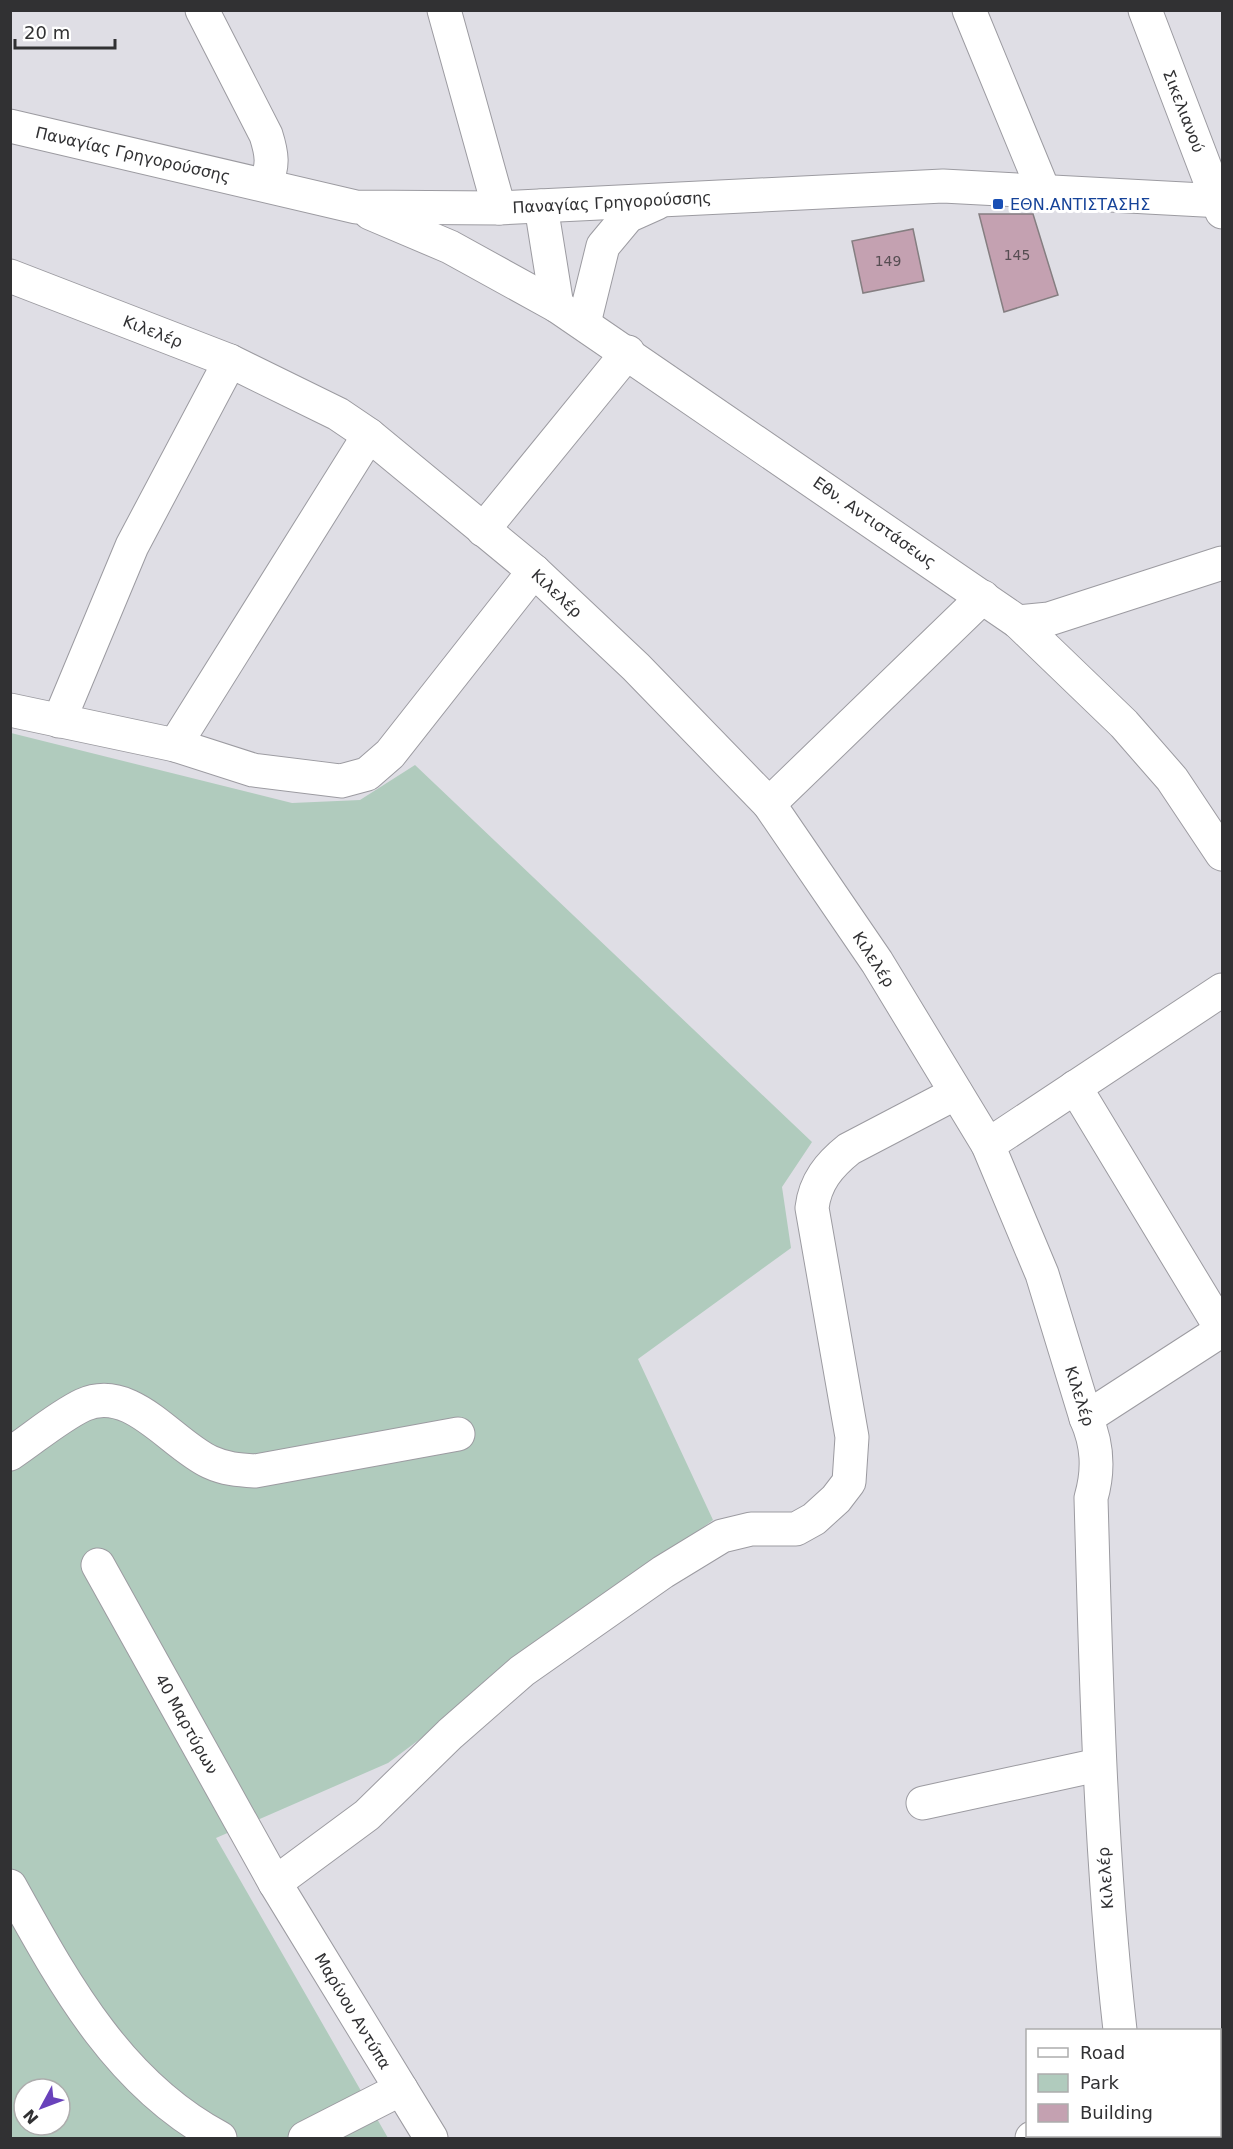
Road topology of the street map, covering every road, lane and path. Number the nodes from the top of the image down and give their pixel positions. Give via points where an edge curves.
1 (202, 10) edge
2 (444, 10) edge
3 (969, 10) edge
4 (1145, 10) edge
5 (10, 126) edge
6 (265, 184) junction
7 (1044, 192) junction
8 (664, 200) junction
9 (1221, 204) edge
10 (541, 206) junction
11 (356, 207) junction
12 (499, 208) junction
13 (10, 276) edge
14 (571, 315) junction
15 (628, 352) junction
16 (230, 361) junction
17 (369, 435) junction
18 (483, 530) junction
19 (1222, 563) edge
20 (534, 571) junction
21 (983, 597) junction
22 (1018, 622) junction
23 (10, 710) edge
24 (59, 721) junction
25 (175, 745) junction
26 (769, 804) junction
27 (1222, 854) edge
28 (1222, 990) edge
29 (1075, 1087) junction
30 (956, 1094) junction
31 (988, 1145) junction
32 (1222, 1330) edge
33 (1086, 1418) junction
34 (458, 1434) dead end
35 (10, 1454) edge
36 (98, 1565) dead end
37 (1098, 1765) junction
38 (923, 1803) dead end
39 (275, 1883) junction
40 (10, 1886) edge
41 (1120, 2029) edge
42 (401, 2089) junction
43 (220, 2139) edge
44 (305, 2139) edge
45 (431, 2139) edge

1 - 6 street via 266,135 273,156 272,171
2 - 12 street
3 - 7 street
4 - 9 street, Σικελιανού
5 - 6 street, Παναγίας Γρηγορούσσης
6 - 11 street, Παναγίας Γρηγορούσσης
7 - 8 street, Παναγίας Γρηγορούσσης via 943,186
7 - 9 street, Παναγίας Γρηγορούσσης
8 - 10 street, Παναγίας Γρηγορούσσης
8 - 14 street via 628,216 603,246
10 - 12 street, Παναγίας Γρηγορούσσης
10 - 14 street
11 - 12 street, Παναγίας Γρηγορούσσης
11 - 14 street, Εθν. Αντιστάσεως via 450,247
13 - 16 street, Κιλελέρ
14 - 15 street, Εθν. Αντιστάσεως
15 - 18 street
15 - 21 street, Εθν. Αντιστάσεως
16 - 17 street, Κιλελέρ via 338,414
16 - 24 street via 132,546
17 - 18 street, Κιλελέρ
17 - 25 street
18 - 20 street, Κιλελέρ
19 - 22 street via 1049,619
20 - 25 street via 390,754 367,774 341,781 253,770
20 - 26 street, Κιλελέρ via 636,667
21 - 22 street, Εθν. Αντιστάσεως
21 - 26 street
22 - 27 street, Εθν. Αντιστάσεως via 1124,724 1172,778
23 - 24 street
24 - 25 street
26 - 30 street, Κιλελέρ via 877,962
28 - 29 street
29 - 31 street
29 - 32 street
30 - 31 street, Κιλελέρ
30 - 39 street via 849,1149 834,1161 813,1195 812,1208 852,1437 849,1482 836,1499 796,1529 751,1529 722,1536 663,1572 522,1671 367,1815
31 - 33 street, Κιλελέρ via 1042,1274
32 - 33 street
33 - 37 street, Κιλελέρ via 1095,1437 1097,1459 1091,1498
34 - 35 street via 255,1471 228,1469 208,1461 127,1405 102,1399 82,1405
36 - 39 street, 40 Μαρτύρων
37 - 38 street
37 - 41 street, Κιλελέρ via 1108,1929
39 - 42 street, Μαρίνου Αντύπα
40 - 43 street via 63,1981 107,2043 151,2092 191,2123
42 - 44 street
42 - 45 street, Μαρίνου Αντύπα

